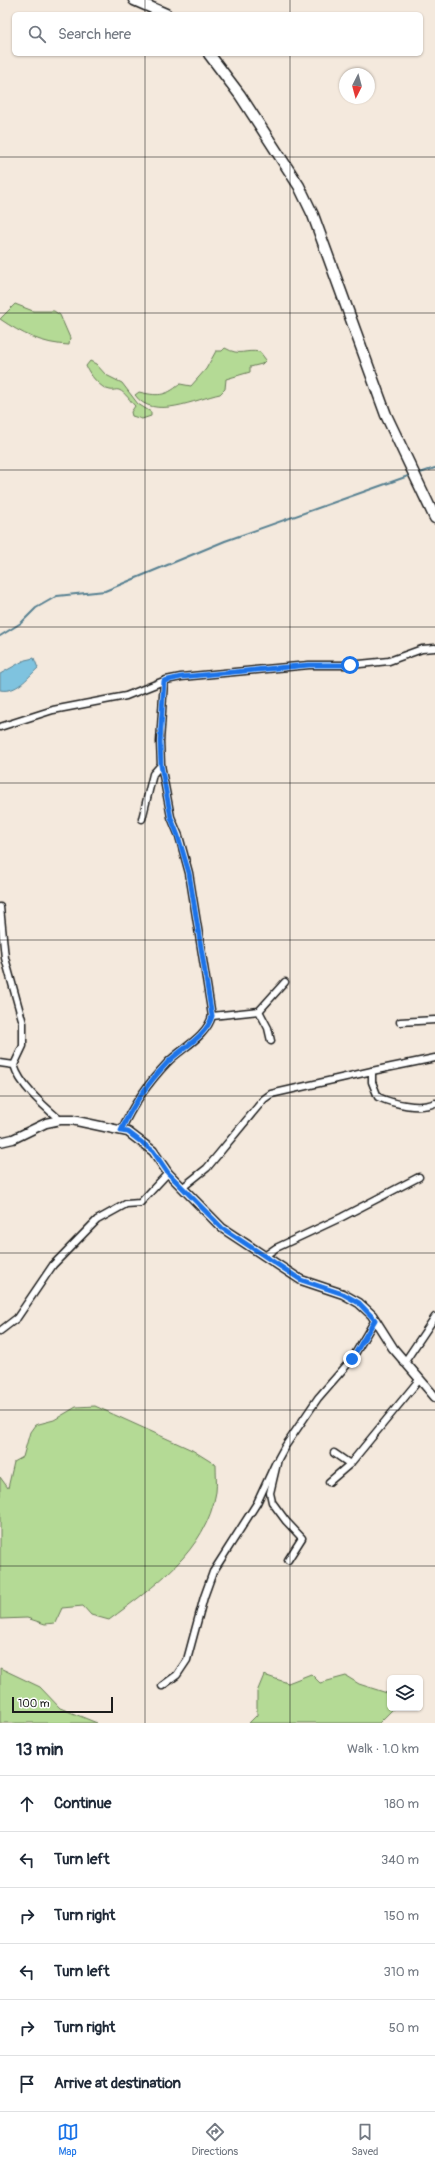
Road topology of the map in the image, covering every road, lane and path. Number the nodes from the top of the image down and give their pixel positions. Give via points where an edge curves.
1 (134, 0) edge
2 (161, 12) edge
3 (211, 56) edge
4 (435, 518) edge
5 (435, 648) edge
6 (164, 681) junction
7 (0, 727) edge
8 (161, 765) junction
9 (142, 818) dead end
10 (0, 907) edge
11 (285, 982) dead end
12 (259, 1011) junction
13 (212, 1016) junction
14 (435, 1020) edge
15 (400, 1022) dead end
16 (271, 1041) dead end
17 (435, 1058) edge
18 (0, 1063) edge
19 (14, 1065) junction
20 (372, 1071) junction
21 (435, 1102) edge
22 (60, 1120) junction
23 (121, 1131) junction
24 (0, 1142) edge
25 (168, 1173) junction
26 (419, 1177) dead end
27 (182, 1188) junction
28 (266, 1255) junction
29 (435, 1317) edge
30 (375, 1320) junction
31 (0, 1331) edge
32 (404, 1363) junction
33 (419, 1380) junction
34 (435, 1397) edge
35 (334, 1453) dead end
36 (278, 1459) junction
37 (350, 1464) junction
38 (329, 1482) dead end
39 (288, 1560) dead end
40 (162, 1686) dead end

1 - 2 main road
3 - 4 main road via 240,95 299,186 386,415
5 - 6 street via 422,649 389,661 350,665 309,665 181,677
6 - 7 street via 126,696 53,710
6 - 8 street
8 - 9 street via 153,774
8 - 13 street via 171,818 189,873
10 - 19 street via 5,958 24,1023 23,1046
11 - 12 street
12 - 13 street
12 - 16 street via 268,1028
13 - 23 street via 204,1032 168,1063 141,1096
14 - 15 street
17 - 20 street
18 - 19 street
19 - 22 street via 44,1106
20 - 21 street via 372,1082 378,1097 415,1106 427,1106
20 - 27 street via 271,1094 206,1168
22 - 23 street via 72,1120
22 - 24 street via 32,1128 13,1139
23 - 25 street via 128,1132 153,1151
25 - 27 street
25 - 31 street via 140,1204 126,1204 97,1220 53,1266 17,1318
26 - 28 street
27 - 28 street via 222,1228
28 - 30 street via 301,1280 343,1294 359,1303
29 - 32 street
30 - 32 street
30 - 36 street via 352,1359 318,1398
32 - 33 street
33 - 34 street
33 - 37 street
35 - 37 street
36 - 39 street via 270,1493 272,1502 302,1538
36 - 40 street via 257,1503 213,1572 187,1660 177,1674
37 - 38 street

